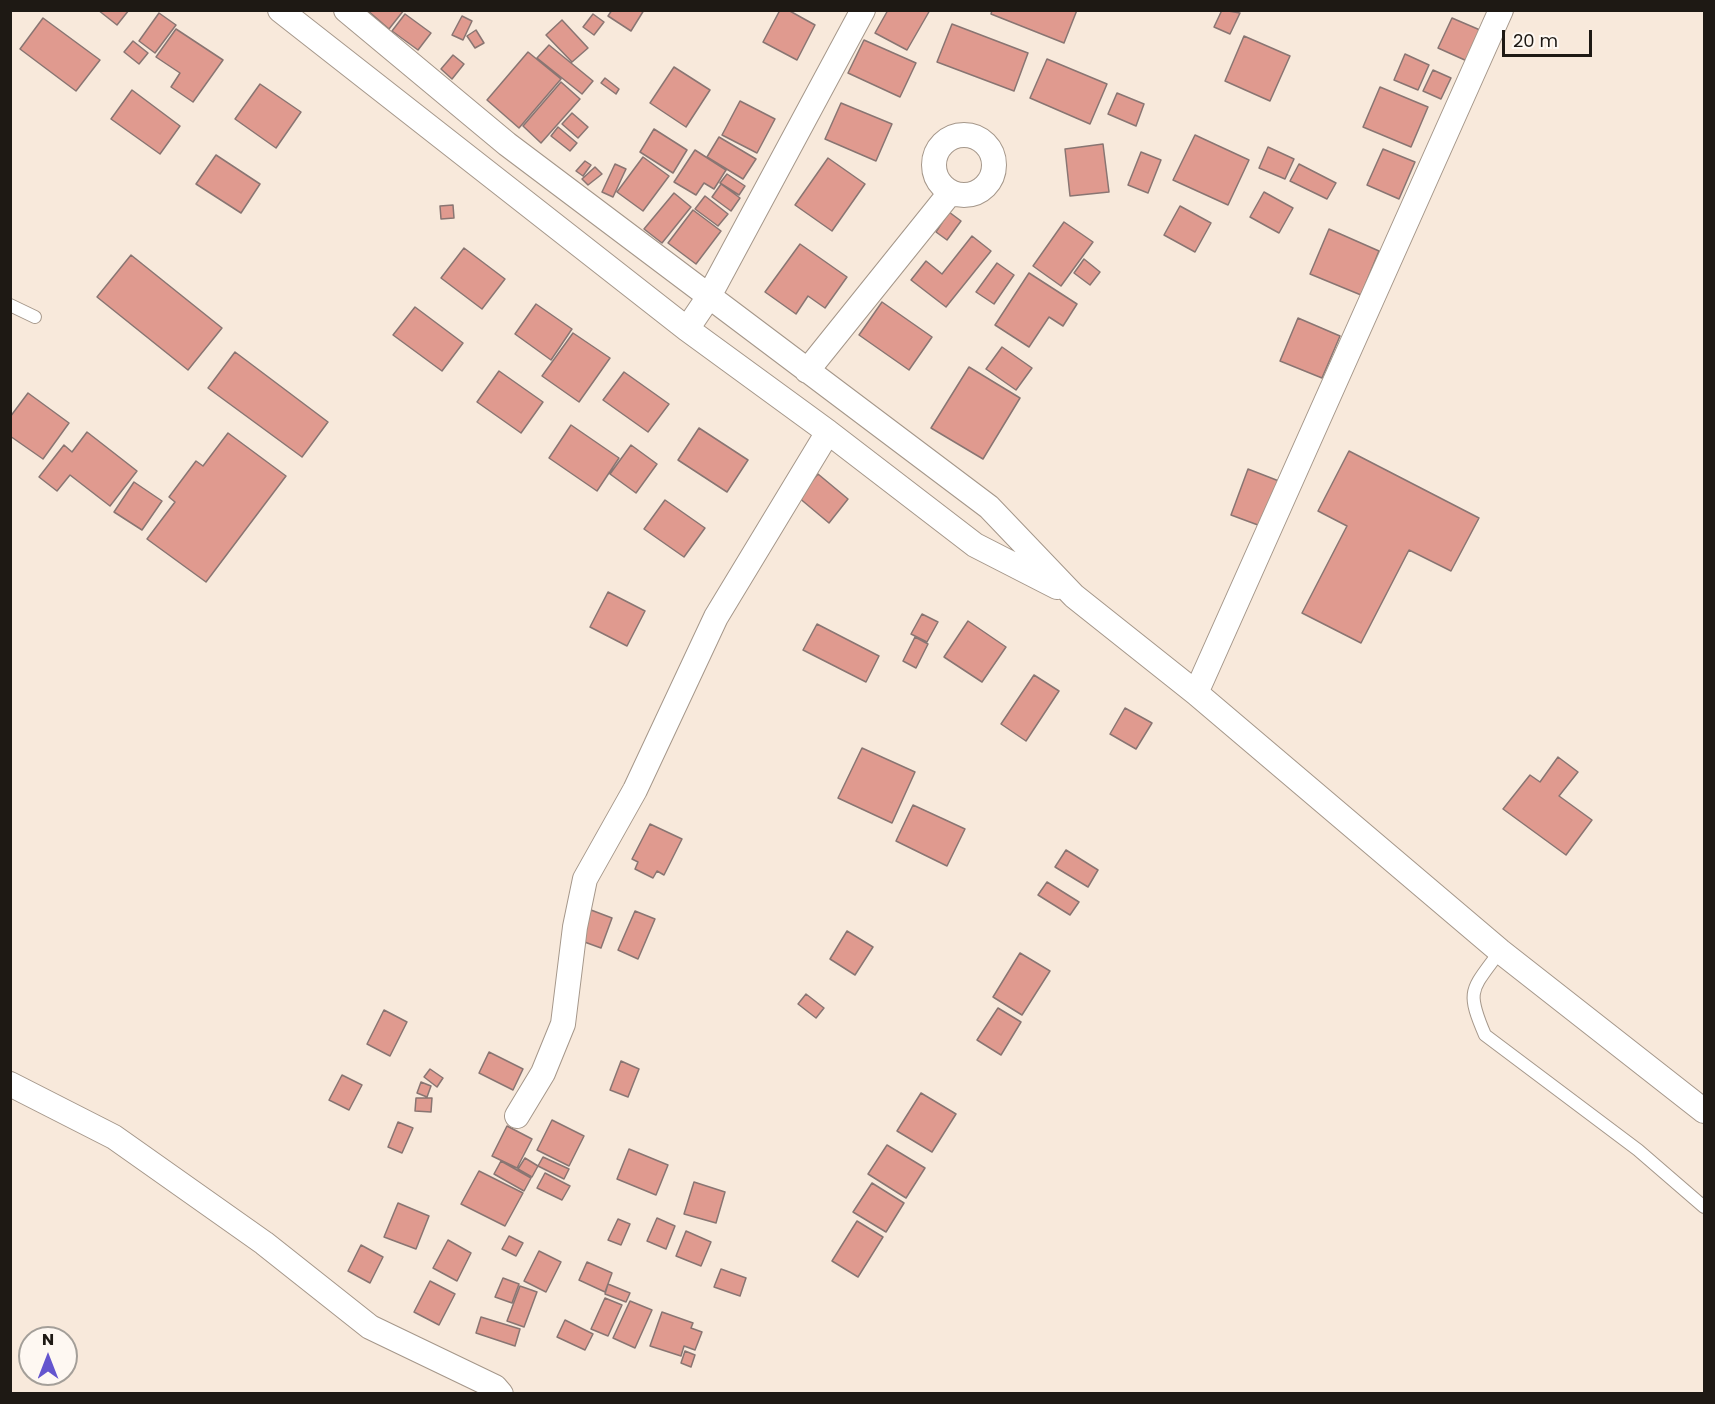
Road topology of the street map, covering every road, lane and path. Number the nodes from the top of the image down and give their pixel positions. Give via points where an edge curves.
1 (280, 10) edge
2 (346, 10) edge
3 (863, 10) edge
4 (1501, 10) edge
5 (950, 193) dead end
6 (708, 298) junction
7 (10, 305) edge
8 (35, 317) dead end
9 (687, 329) junction
10 (807, 371) junction
11 (828, 432) junction
12 (1074, 596) junction
13 (1196, 693) junction
14 (1500, 951) junction
15 (10, 1084) edge
16 (1704, 1111) edge
17 (518, 1116) dead end
18 (1704, 1207) edge
19 (501, 1394) edge

1 - 9 street
2 - 6 street via 507,144
3 - 6 street
4 - 13 street
5 - 10 street
6 - 9 street
6 - 10 street
7 - 8 lane
9 - 11 street
10 - 12 street via 989,507
11 - 12 street via 975,545
11 - 17 street via 716,617 635,790 585,879 563,1024 543,1073
12 - 13 street
13 - 14 street
14 - 16 street
14 - 18 lane via 1472,989 1472,1006 1485,1035 1638,1150
15 - 19 street via 114,1137 264,1243 370,1327 495,1387

